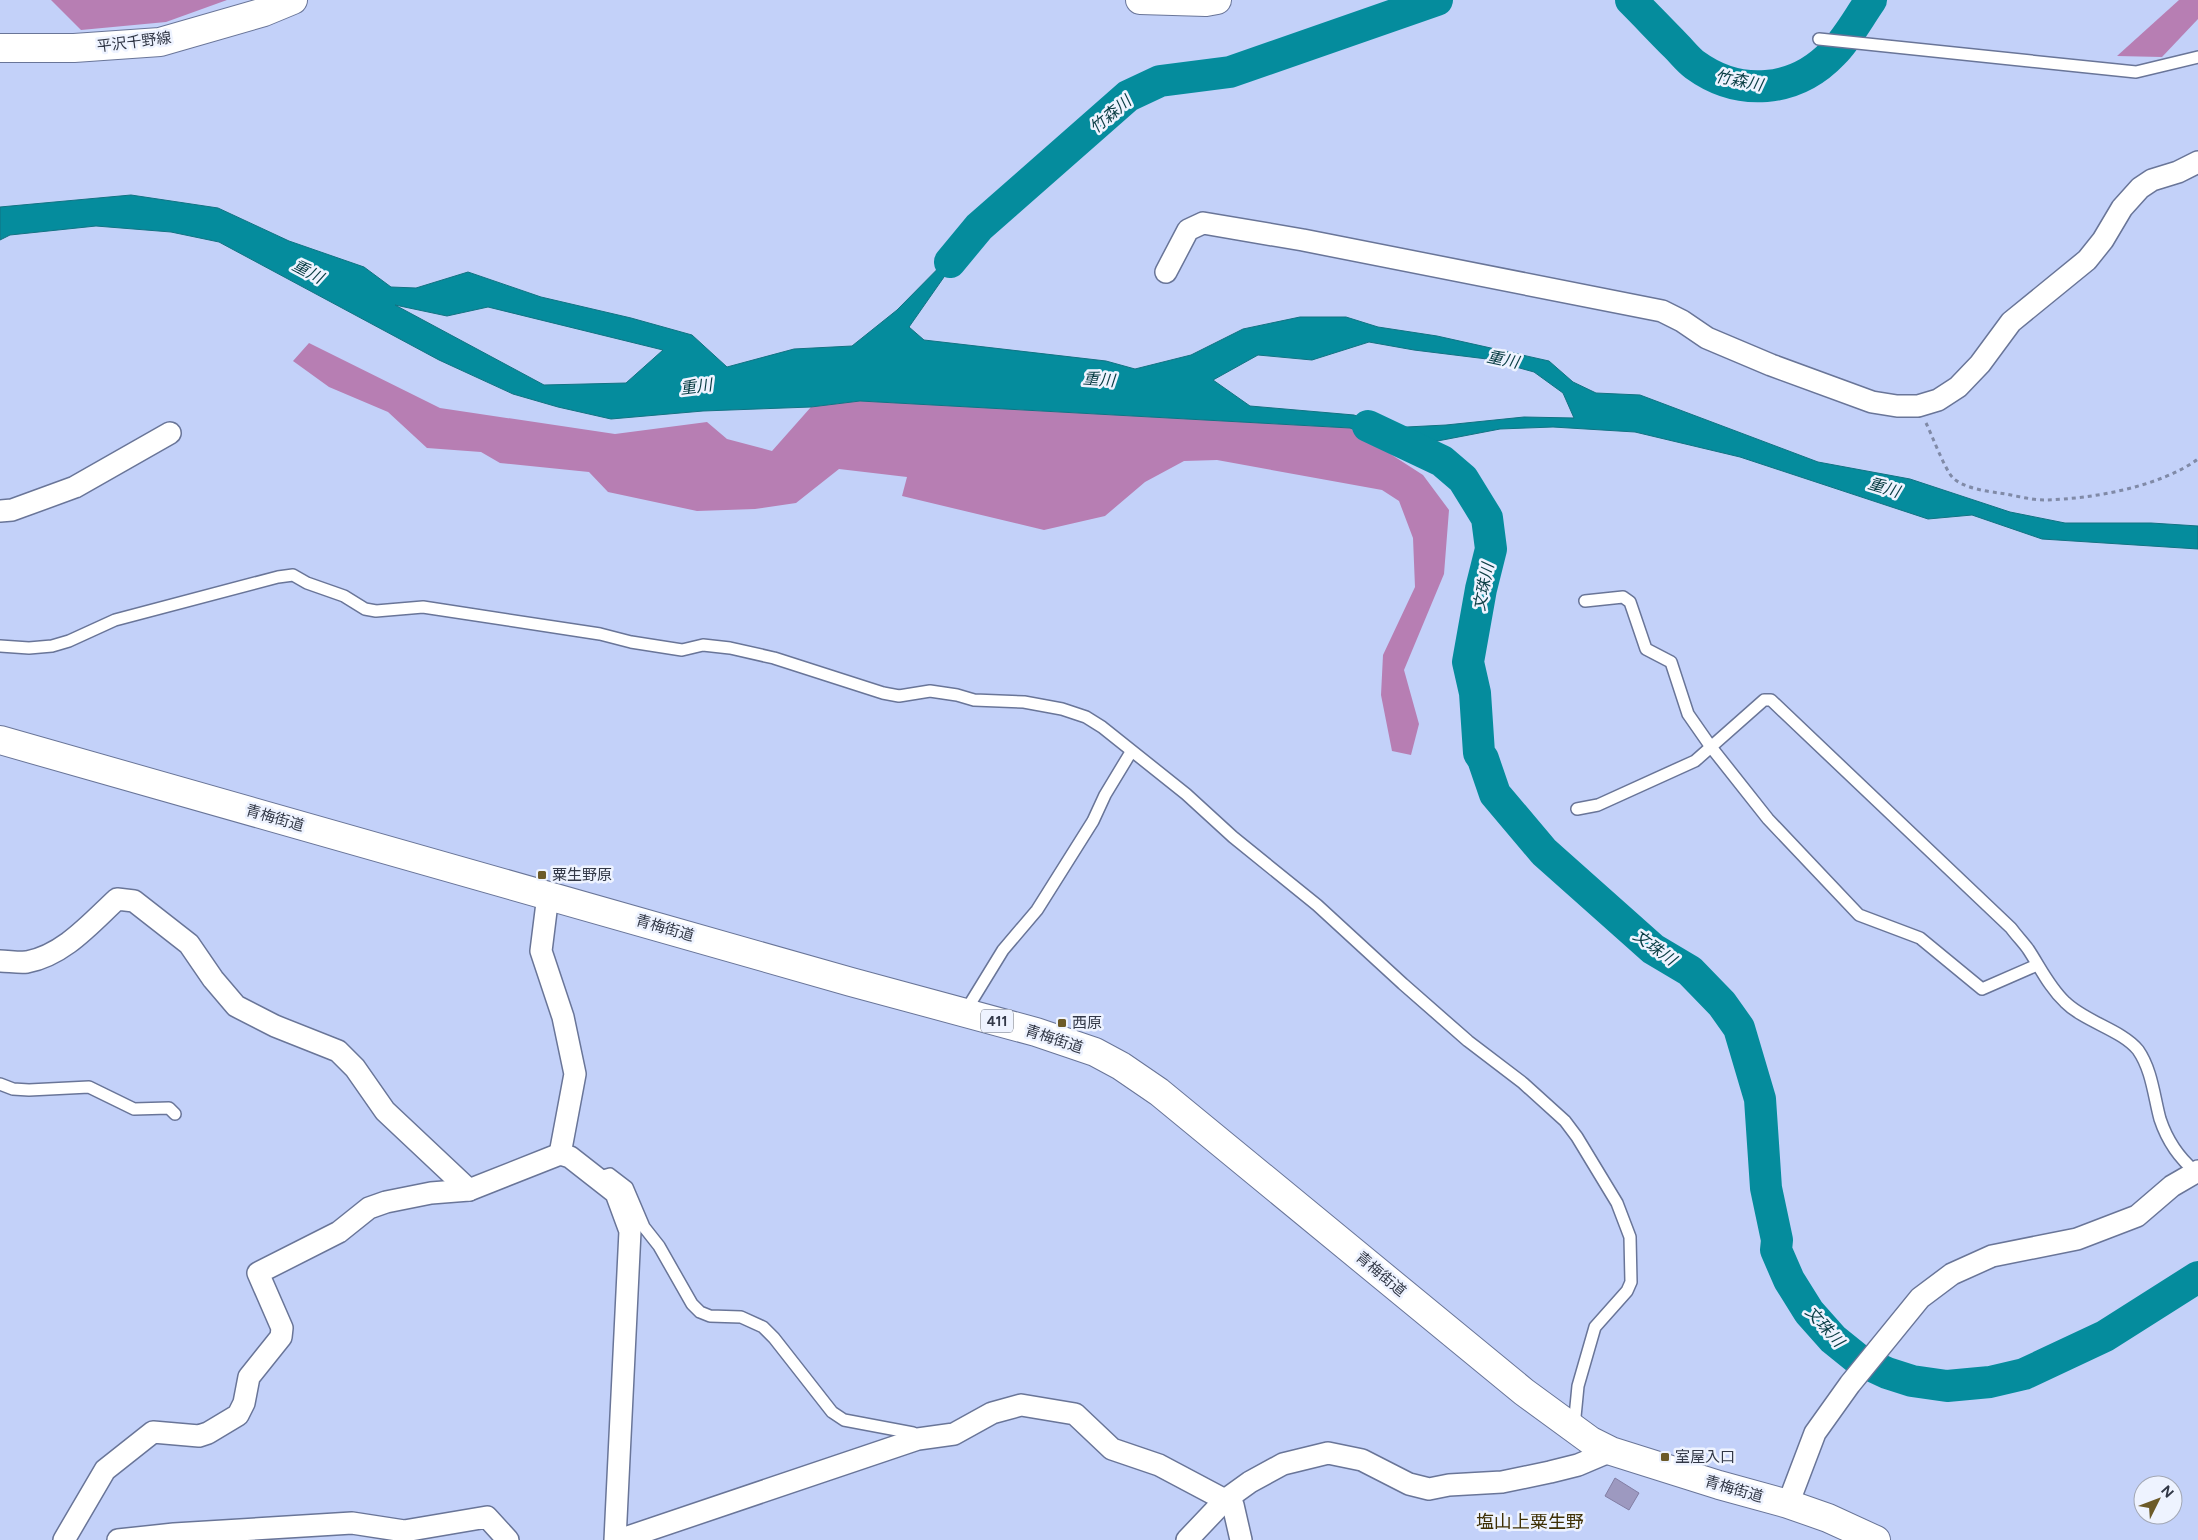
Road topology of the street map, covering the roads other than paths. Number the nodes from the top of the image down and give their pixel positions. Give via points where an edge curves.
1 (293, 0) edge
2 (1140, 0) edge
3 (1217, 0) edge
4 (1823, 39) dead end
5 (0, 48) edge
6 (2198, 58) edge
7 (2198, 162) edge
8 (1166, 272) dead end
9 (170, 433) dead end
10 (0, 511) edge
11 (1585, 601) dead end
12 (0, 646) edge
13 (0, 740) edge
14 (1711, 747) junction
15 (1132, 752) junction
16 (1577, 809) dead end
17 (548, 895) junction
18 (0, 960) edge
19 (2037, 965) junction
20 (965, 1012) junction
21 (0, 1084) edge
22 (175, 1114) dead end
23 (560, 1154) junction
24 (2197, 1172) edge
25 (596, 1178) junction
26 (469, 1190) junction
27 (1574, 1429) junction
28 (918, 1439) junction
29 (1611, 1451) junction
30 (1225, 1500) junction
31 (1788, 1504) junction
32 (64, 1540) edge
33 (118, 1540) edge
34 (508, 1540) edge
35 (615, 1540) edge
36 (619, 1540) edge
37 (1187, 1540) edge
38 (1241, 1540) edge
39 (1876, 1540) edge

1 - 5 main road, 平沢千野線 via 264,12 160,42 74,48
2 - 3 main road
4 - 6 lane via 2136,72
7 - 8 street via 2140,188 2122,208 2087,260 2011,322 1980,364 1958,387 1938,400 1918,406 1872,402 1808,379 1707,338 1662,311 1303,240 1203,223 1188,230
9 - 10 street via 75,486 12,510
11 - 14 lane via 1623,597 1630,602 1646,649 1671,662 1688,714
12 - 15 lane via 52,646 115,620 293,575 344,596 364,609 423,607 682,650 703,645 730,648 899,696 930,690 974,700 1024,702 1062,709 1094,722
13 - 17 main road, 青梅街道 / 411
14 - 16 lane via 1695,761 1598,804
14 - 19 lane via 1768,819 1859,915 1920,938 1982,989
14 - 19 lane via 1764,700 1771,700 2011,928
15 - 20 lane via 1037,910 1003,950
15 - 27 lane via 1317,905 1403,984 1537,1096 1565,1121 1577,1137 1616,1202 1630,1237 1631,1282 1595,1327 1578,1386
17 - 20 main road, 青梅街道 / 411
17 - 23 street via 541,951 563,1016 575,1074
18 - 26 street via 25,962 48,956 70,942 118,899 134,901 190,944 236,1006 275,1026 338,1051 355,1068 385,1111
19 - 24 lane via 2066,1003 2088,1020 2130,1042 2139,1052 2151,1079 2165,1132 2183,1161
20 - 27 main road, 青梅街道 / 411 via 1094,1052 1159,1092 1524,1392
21 - 22 lane via 29,1090 89,1087 134,1109 169,1108
23 - 25 street via 570,1156
23 - 26 street
24 - 31 street via 2172,1186 2137,1216 2077,1239 1992,1256 1952,1274 1920,1298 1815,1433
25 - 28 lane via 610,1174 627,1187 644,1227 700,1312 710,1316 741,1317 763,1327 832,1412 844,1420 914,1434
25 - 35 street via 616,1193 630,1231
26 - 32 street via 422,1195 369,1208 339,1232 258,1272 282,1328 281,1337 249,1377 238,1415 199,1436 153,1432 105,1470
27 - 29 main road, 青梅街道 / 411
28 - 30 street via 954,1434 992,1414 1021,1404 1075,1414 1112,1449 1159,1466
28 - 36 street
29 - 30 street via 1550,1472 1502,1482 1429,1489 1409,1484 1362,1460 1328,1453 1283,1464
29 - 31 main road, 青梅街道 / 411
30 - 37 street
30 - 38 street via 1233,1506
31 - 39 main road, 青梅街道 / 411
33 - 34 street via 352,1524 404,1532 487,1517

